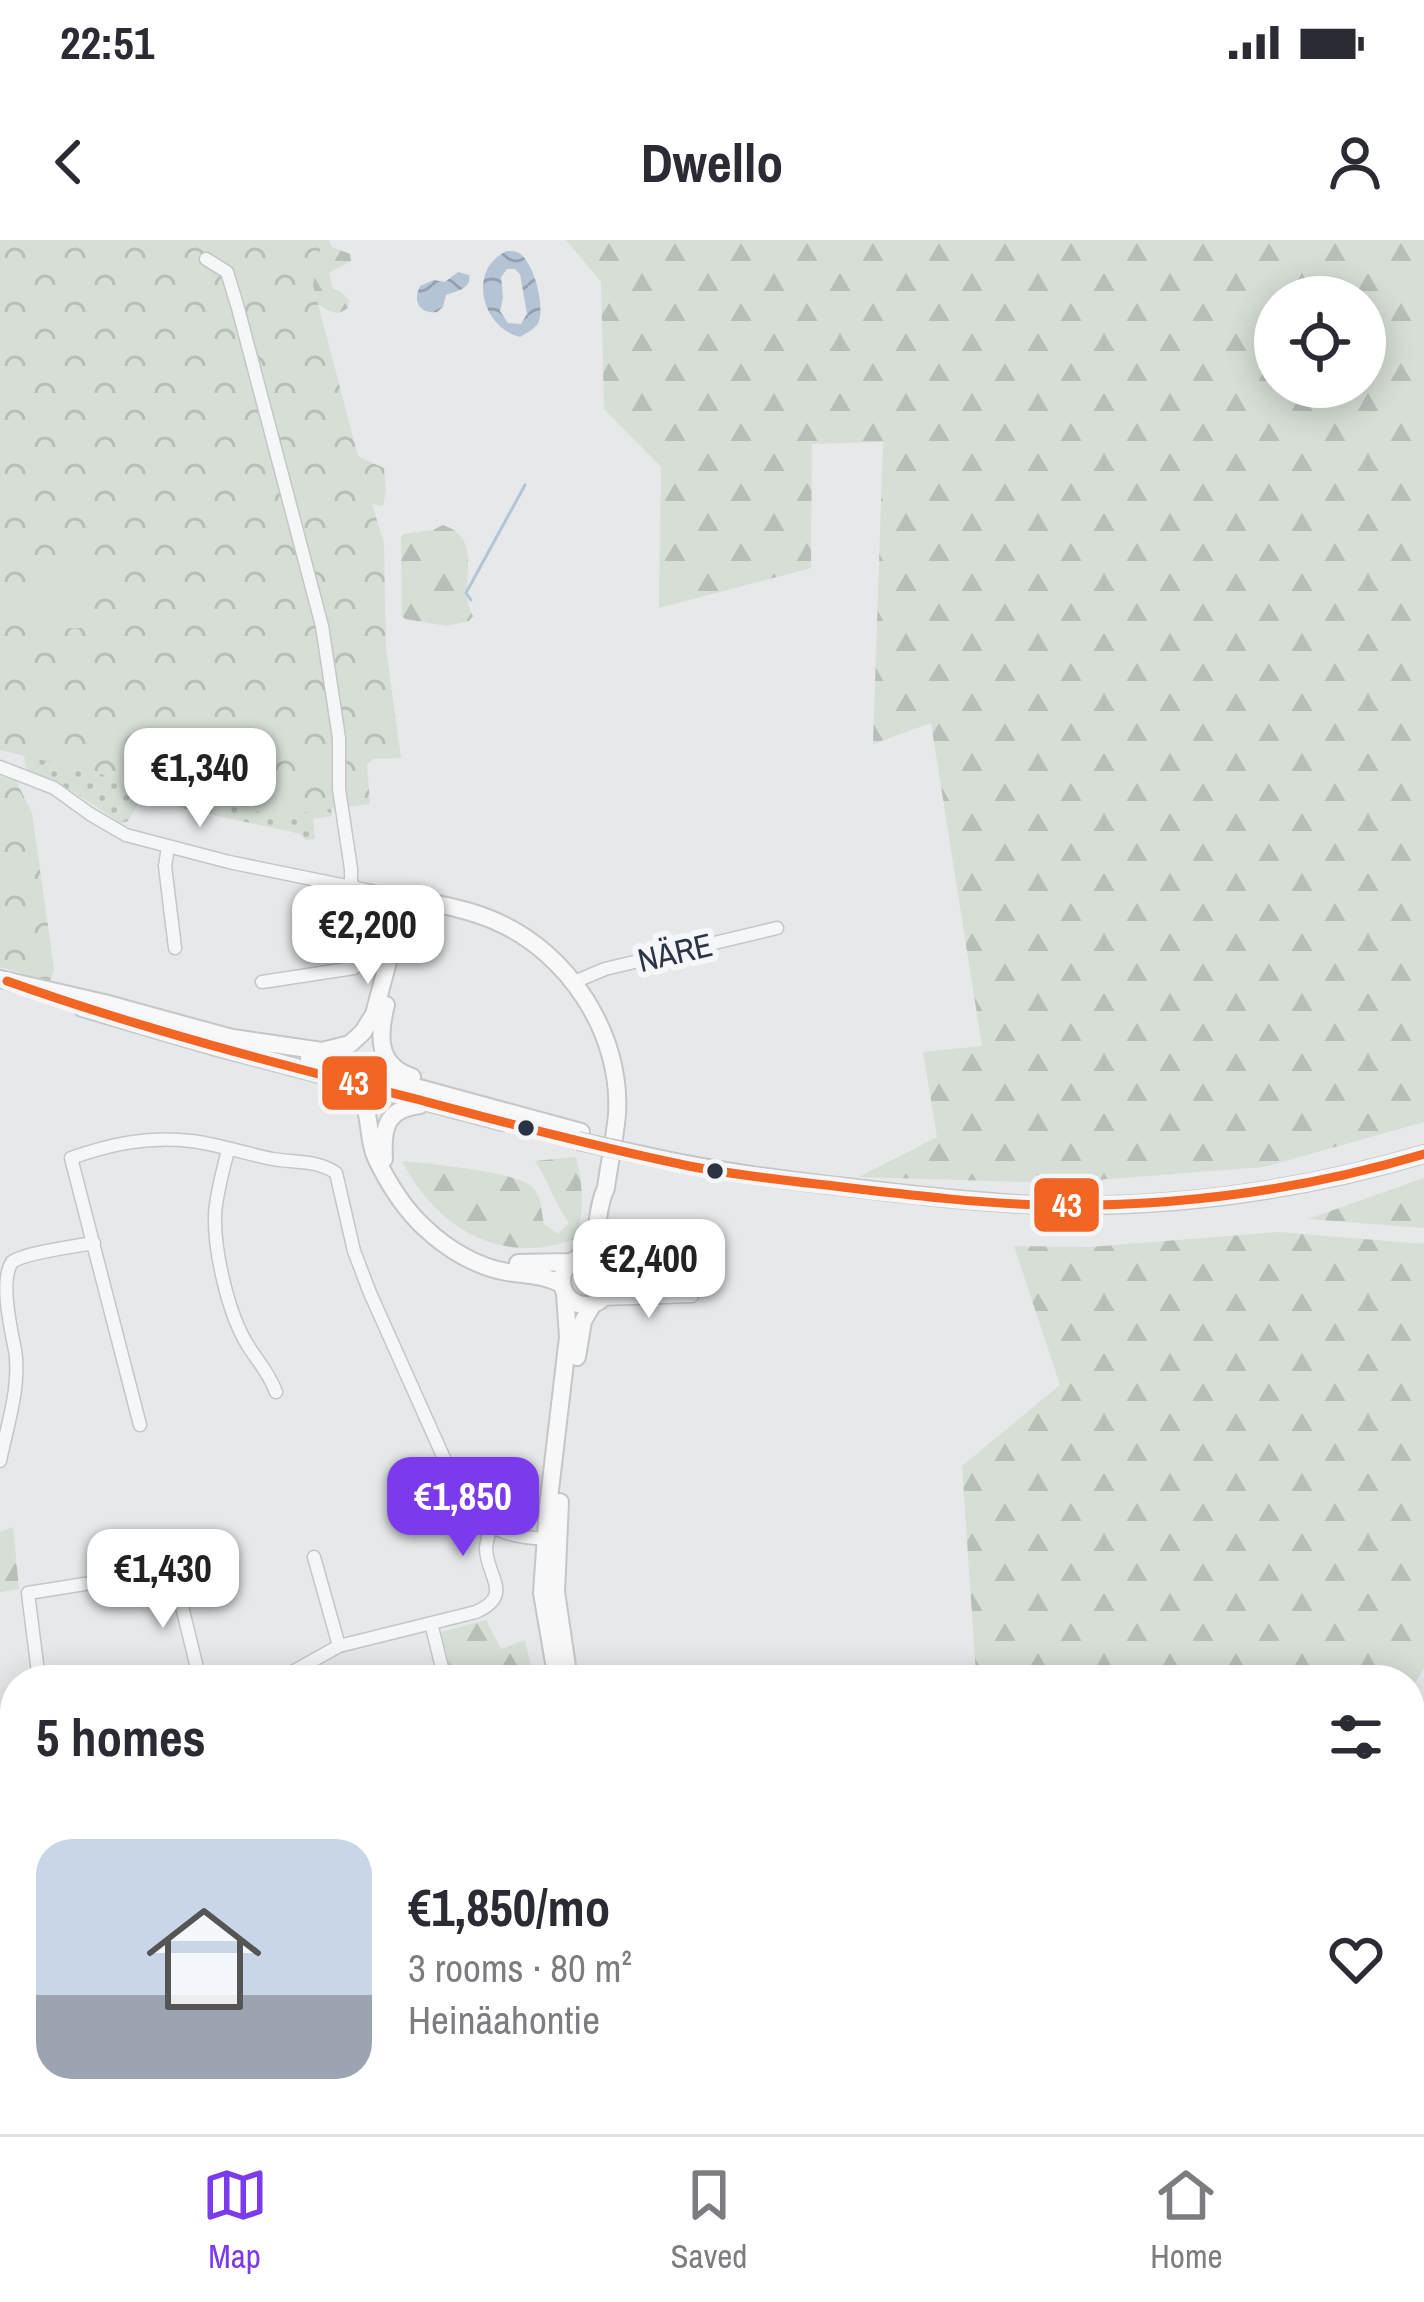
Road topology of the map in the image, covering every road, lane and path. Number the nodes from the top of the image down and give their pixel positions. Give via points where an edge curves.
1 (206, 259) dead end
2 (0, 767) edge
3 (167, 847) junction
4 (352, 886) junction
5 (410, 899) junction
6 (777, 928) dead end
7 (175, 948) dead end
8 (4, 980) edge
9 (262, 982) dead end
10 (574, 982) junction
11 (226, 1037) junction
12 (310, 1071) junction
13 (494, 1114) junction
14 (228, 1150) junction
15 (1424, 1154) edge
16 (385, 1172) junction
17 (94, 1243) junction
18 (449, 1246) junction
19 (593, 1264) junction
20 (564, 1288) junction
21 (598, 1302) junction
22 (276, 1392) dead end
23 (140, 1425) dead end
24 (0, 1461) edge
25 (490, 1528) junction
26 (551, 1539) junction
27 (314, 1557) dead end
28 (431, 1623) junction
29 (339, 1646) junction
30 (38, 1665) edge
31 (196, 1665) edge
32 (305, 1665) edge
33 (442, 1665) edge
34 (554, 1665) edge
35 (567, 1665) edge

1 - 4 street via 227,272 233,290 322,626
2 - 3 street via 54,788 126,835
3 - 4 street
3 - 7 street
4 - 5 street
4 - 9 street via 360,961 354,968
5 - 10 street via 498,922
5 - 11 street via 374,1014 350,1044 322,1052
5 - 13 street via 383,1017 383,1054 400,1073 448,1087
6 - 10 street, NÄRE
8 - 11 street
8 - 12 street
10 - 19 street via 605,1041 617,1112
11 - 13 street
12 - 13 street
12 - 16 street via 360,1094
13 - 15 street, bridge via 749,1174 1037,1204 1204,1199
13 - 16 street via 403,1108 386,1128
14 - 17 street via 152,1139 71,1158
14 - 22 street via 215,1236 230,1303
14 - 25 street via 336,1173 370,1293 460,1494
16 - 18 street via 415,1218
17 - 23 street
17 - 24 street via 14,1259 2,1273 16,1375
18 - 19 street via 513,1263
18 - 20 street via 481,1265
19 - 20 street via 566,1268
19 - 21 street via 611,1282
19 - 21 street via 629,1286 692,1296
20 - 21 street via 572,1301
20 - 26 street via 568,1337
21 - 26 street via 579,1339
25 - 26 street
25 - 28 street via 490,1606
26 - 34 street via 542,1593
26 - 35 street
27 - 29 street
28 - 29 street
28 - 33 street
29 - 32 street
30 - 31 street via 28,1593 173,1570

